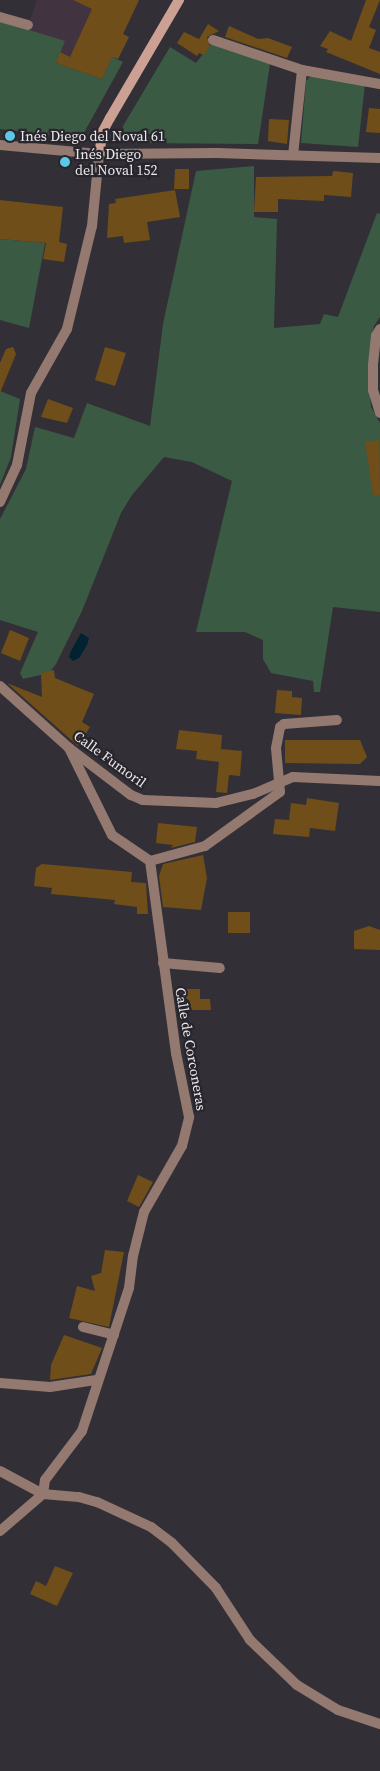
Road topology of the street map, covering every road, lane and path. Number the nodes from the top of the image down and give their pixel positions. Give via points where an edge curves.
1 (179, 0) edge
2 (0, 17) edge
3 (28, 25) dead end
4 (213, 40) dead end
5 (302, 70) junction
6 (380, 84) edge
7 (0, 145) edge
8 (100, 154) junction
9 (293, 155) junction
10 (380, 158) edge
11 (380, 329) edge
12 (380, 413) edge
13 (0, 502) edge
14 (0, 686) edge
15 (337, 720) dead end
16 (69, 748) junction
17 (281, 781) junction
18 (380, 781) edge
19 (150, 861) junction
20 (163, 963) junction
21 (220, 968) dead end
22 (83, 1327) dead end
23 (114, 1335) junction
24 (96, 1380) junction
25 (0, 1383) edge
26 (0, 1471) edge
27 (43, 1494) junction
28 (0, 1531) edge
29 (380, 1724) edge

1 - 8 main road via 110,118 103,132
2 - 3 street
4 - 5 street
5 - 6 street
5 - 9 street
7 - 8 street
8 - 9 street
8 - 13 street via 92,226 67,329 31,393 17,465
9 - 10 street
11 - 12 street via 373,351 373,390
14 - 16 street, Calle Fumoril
15 - 17 street via 290,722 280,727 276,748
16 - 17 street, Calle Fumoril via 127,792 143,800 216,803 253,794
16 - 19 street via 112,835
17 - 18 street, Calle Fumoril via 316,776
17 - 19 street via 280,792 205,846
19 - 20 street, Calle de Corconeras
20 - 21 street, Calle de Corconeras
20 - 23 street, Calle de Corconeras via 189,1117 182,1146 144,1212 132,1256 129,1288
22 - 23 street
23 - 24 street, Calle de Corconeras
24 - 25 street via 50,1387
24 - 27 street, Calle de Corconeras via 82,1431 45,1480
26 - 27 street
27 - 28 street, Calle de Corconeras
27 - 29 street via 78,1497 124,1512 151,1527 172,1543 216,1588 250,1640 297,1685 338,1710

